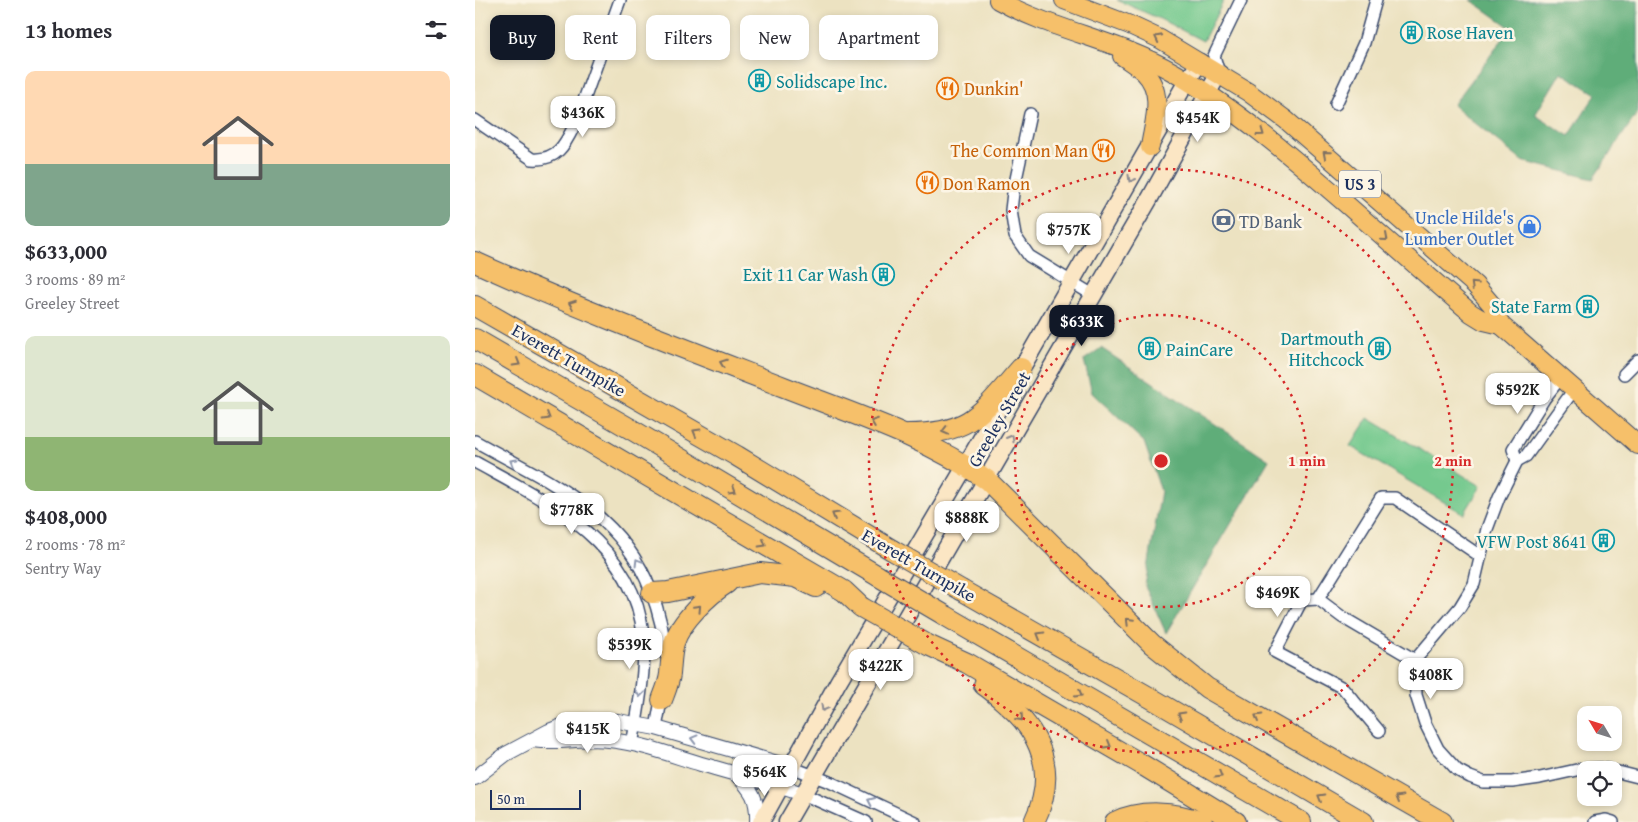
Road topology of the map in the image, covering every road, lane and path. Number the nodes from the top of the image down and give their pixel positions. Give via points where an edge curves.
1 (620, 0) edge
2 (998, 0) edge
3 (1064, 0) edge
4 (1241, 0) edge
5 (1376, 0) edge
6 (1106, 43) junction
7 (1211, 64) junction
8 (1187, 81) junction
9 (1207, 95) junction
10 (1336, 104) dead end
11 (1030, 114) dead end
12 (475, 120) edge
13 (1150, 147) junction
14 (475, 262) edge
15 (1071, 282) junction
16 (1093, 296) junction
17 (475, 306) edge
18 (1501, 325) junction
19 (475, 338) edge
20 (1638, 360) edge
21 (1021, 368) junction
22 (1625, 374) dead end
23 (475, 375) edge
24 (1561, 377) junction
25 (1575, 388) junction
26 (905, 434) junction
27 (475, 441) edge
28 (1638, 445) edge
29 (1517, 461) junction
30 (475, 462) edge
31 (966, 465) junction
32 (987, 480) junction
33 (1481, 556) junction
34 (733, 579) junction
35 (642, 594) junction
36 (1318, 599) junction
37 (861, 607) junction
38 (928, 644) junction
39 (1415, 660) junction
40 (662, 700) junction
41 (636, 724) junction
42 (656, 728) junction
43 (1379, 731) dead end
44 (533, 740) junction
45 (632, 744) junction
46 (791, 766) junction
47 (1577, 770) edge
48 (1622, 773) edge
49 (736, 774) junction
50 (814, 775) junction
51 (1638, 777) edge
52 (475, 778) edge
53 (782, 787) junction
54 (803, 794) junction
55 (757, 822) edge
56 (761, 822) edge
57 (787, 822) edge
58 (866, 822) edge
59 (915, 822) edge
60 (1034, 822) edge
61 (1115, 822) edge
62 (1202, 822) edge
63 (1236, 822) edge
64 (1301, 822) edge
65 (1363, 822) edge
66 (1442, 822) edge
67 (1595, 822) edge
68 (1613, 822) edge

1 - 12 street via 576,122 558,152 542,160 533,159
2 - 6 main road, US 3
7 -> 3 main road, US 3 via 1130,25
4 - 7 street, Greeley Street
5 - 10 street via 1364,43
6 - 8 main road, US 3 via 1134,53
6 - 13 main road via 1142,71 1155,88 1157,107
7 - 8 main road, Greeley Street
7 - 9 main road, Greeley Street
18 -> 7 main road, US 3 via 1485,295 1447,260 1286,120
8 - 9 main road, US 3
8 - 13 main road, Greeley Street
9 - 16 main road, Greeley Street
9 -> 18 main road, US 3 via 1289,154 1471,313 1484,321
11 - 15 street via 1013,193 1012,224 1015,236 1029,256
13 -> 15 main road, Greeley Street
26 -> 14 highway via 548,295
15 - 16 street
15 - 21 main road, Greeley Street
32 -> 16 main road, Greeley Street
65 -> 17 highway, Everett Turnpike, bridge
18 - 24 main road, US 3
19 -> 64 highway, Everett Turnpike, bridge
20 - 22 street
21 -> 26 highway via 970,421 945,432
21 - 31 main road, Greeley Street
23 -> 37 highway via 844,591
24 - 25 main road, US 3
24 - 29 street via 1513,449
25 - 28 main road, US 3
25 - 29 street via 1526,456
26 - 31 highway
35 -> 27 street via 645,576 617,533 601,517 564,491
29 - 33 street via 1499,497
30 - 35 street via 580,525 607,551
31 - 32 highway
31 -> 46 main road, Greeley Street
32 - 50 main road, Greeley Street
66 -> 32 highway via 1207,688 1152,644
33 - 36 street via 1395,498 1381,498
33 - 39 street via 1474,584 1460,607
34 - 35 highway
34 - 37 highway via 760,573 795,577 838,600
40 -> 34 highway via 678,634 698,607
35 - 40 street via 656,605 664,639
35 -> 41 street via 644,652
36 - 39 street
36 - 43 street via 1302,600 1275,652 1343,688
37 - 38 highway, bridge
38 -> 60 highway via 956,668 989,689 1032,731 1046,771 1041,808
38 -> 63 highway via 1141,764
39 - 47 street via 1416,695 1425,723 1438,749 1457,770 1483,782 1511,782
40 - 42 street
41 - 42 street
41 - 44 street via 618,721 567,724
41 - 45 street
46 -> 42 street
44 - 45 street via 550,743 600,740
44 - 52 street via 506,754
45 - 49 street
46 - 50 street
46 - 53 main road, Greeley Street
48 - 51 street
49 - 53 street
49 - 55 street via 753,794
50 - 54 main road, Greeley Street
59 -> 50 street
53 - 54 street
53 - 56 main road, Greeley Street
54 - 57 main road, Greeley Street
54 - 58 street
61 - 62 highway via 1161,813
67 - 68 street

